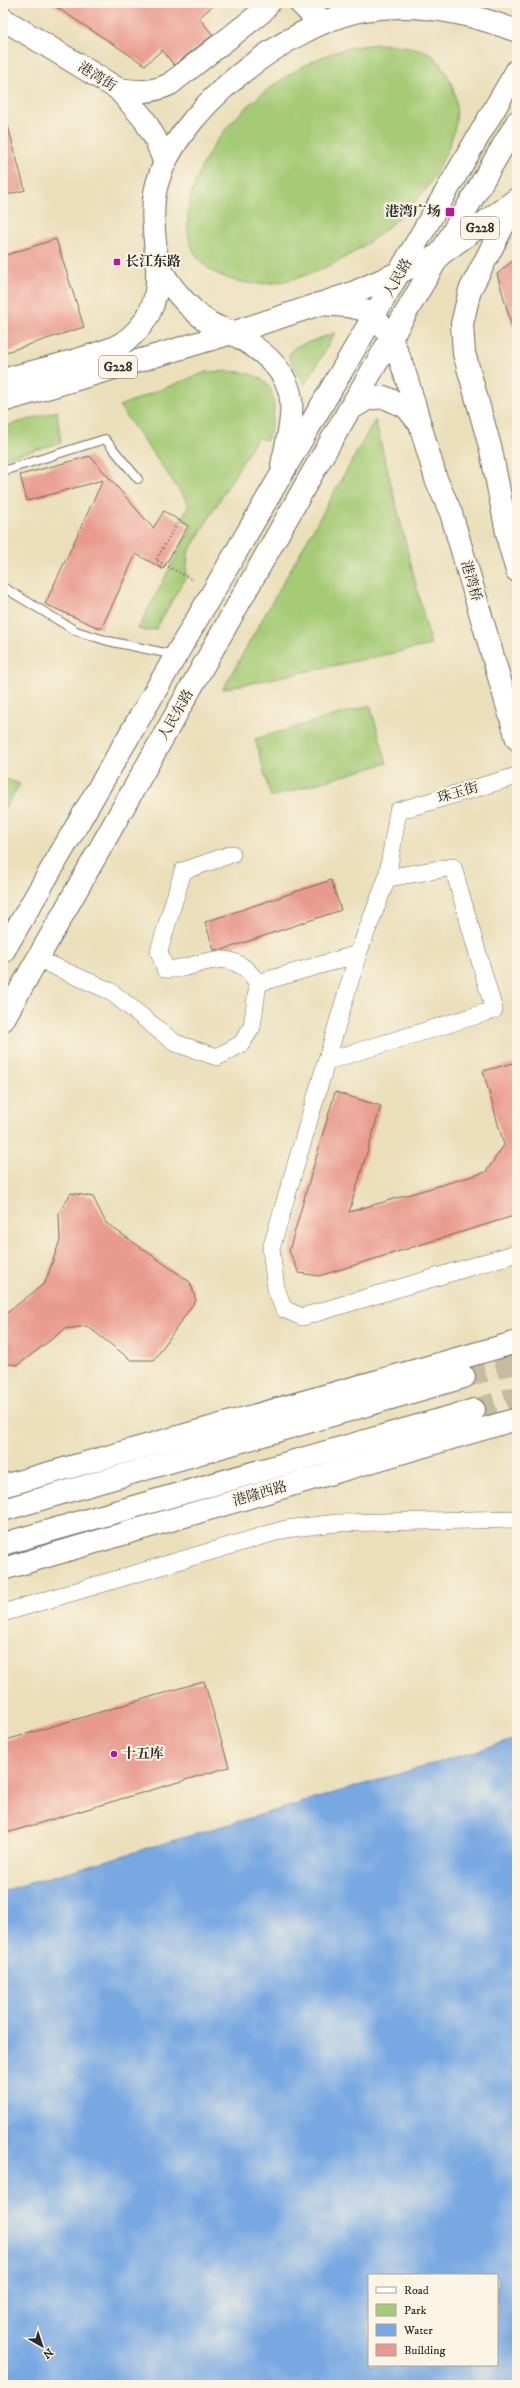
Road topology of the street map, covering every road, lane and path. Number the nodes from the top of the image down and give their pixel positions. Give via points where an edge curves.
1 (268, 3) edge
2 (300, 3) edge
3 (3, 19) edge
4 (517, 19) edge
5 (326, 21) junction
6 (492, 21) junction
7 (517, 31) edge
8 (517, 70) edge
9 (118, 88) junction
10 (517, 122) edge
11 (164, 161) junction
12 (517, 199) edge
13 (441, 254) junction
14 (157, 264) junction
15 (400, 274) junction
16 (318, 304) junction
17 (375, 317) junction
18 (232, 333) junction
19 (390, 339) junction
20 (3, 380) edge
21 (3, 401) edge
22 (349, 410) junction
23 (420, 424) junction
24 (3, 471) edge
25 (138, 479) dead end
26 (278, 484) junction
27 (179, 520) dead end
28 (517, 571) edge
29 (193, 580) dead end
30 (3, 587) edge
31 (178, 656) junction
32 (517, 739) edge
33 (517, 776) edge
34 (232, 854) dead end
35 (387, 878) junction
36 (3, 952) edge
37 (358, 954) junction
38 (51, 965) dead end
39 (258, 983) junction
40 (3, 1020) edge
41 (327, 1061) junction
42 (517, 1253) edge
43 (517, 1342) edge
44 (464, 1377) tunnel mouth
45 (474, 1410) tunnel mouth
46 (517, 1419) edge
47 (3, 1486) edge
48 (3, 1510) edge
49 (517, 1519) edge
50 (3, 1544) edge
51 (3, 1569) edge
52 (3, 1613) edge

1 - 9 main road via 262,12 170,84 157,91 139,92
2 - 5 main road via 310,13
3 - 9 main road, 港湾街
4 - 6 main road
5 - 6 main road, G228 via 365,10 412,7
5 - 11 main road, G228 via 292,38 226,86 188,127
6 - 7 main road, G228
8 - 15 main road, 人民路
9 - 11 main road, 港湾街 via 144,119
10 - 13 main road, 人民路
11 - 14 main road, G228 via 154,193 153,232
12 - 13 main road, G228
12 - 28 main road via 470,290 462,324 464,353 491,450
13 - 15 main road, G228
13 - 19 main road, 人民路
14 - 18 main road via 170,287 188,306 210,323
14 - 20 main road, G228 via 158,285 153,303 144,322 131,337 114,347
15 - 16 main road, G228
15 - 17 main road, 人民路
16 - 17 main road via 362,309
16 - 18 main road, G228
17 - 19 main road, 港湾桥
17 - 26 main road, 人民路
18 - 21 main road, G228
18 - 26 main road via 260,350 279,371 290,391 290,419
19 - 22 main road, 人民路
19 - 23 main road, 港湾桥 via 400,361
22 - 23 main road via 367,399 384,396 406,407
22 - 40 main road, 人民东路
23 - 32 main road, 港湾桥 via 436,479 451,513
24 - 25 lane via 105,439
26 - 31 main road, 人民东路
27 - 29 path via 156,560
30 - 31 lane via 76,631 108,641
31 - 36 main road, 人民东路
33 - 35 street, 珠玉街 via 398,811
34 - 39 street via 183,871 159,951 165,969 176,970 216,959 240,965
35 - 37 street
35 - 41 street via 453,867 494,1010
37 - 39 street
37 - 41 street
38 - 39 street via 110,992 175,1043 217,1058 241,1044 252,1027
41 - 42 street via 271,1250 276,1289 284,1309 302,1317
43 - 47 main road
44 - 48 main road
45 - 50 main road
46 - 51 main road, 港隆西路
49 - 52 street via 337,1523 286,1529

